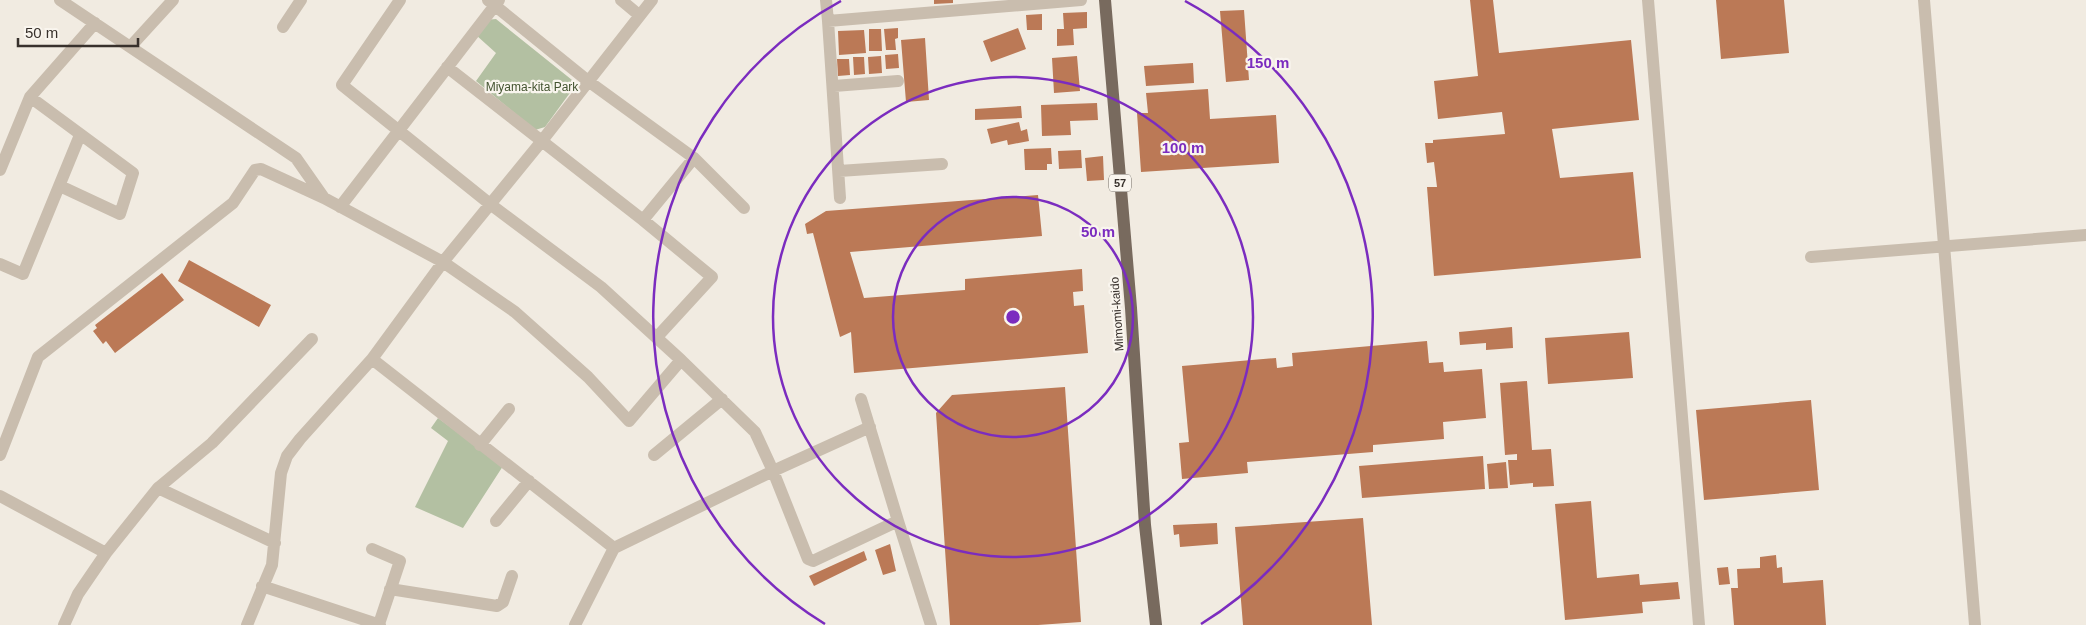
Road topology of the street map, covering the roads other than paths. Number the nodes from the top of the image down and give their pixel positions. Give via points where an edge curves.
1 (60, 0) edge
2 (173, 0) edge
3 (301, 0) edge
4 (400, 0) edge
5 (621, 0) edge
6 (652, 0) edge
7 (826, 0) edge
8 (1081, 0) edge
9 (1105, 0) edge
10 (1648, 0) edge
11 (1924, 0) edge
12 (494, 2) edge
13 (984, 4) edge
14 (639, 15) junction
15 (828, 21) junction
16 (95, 23) junction
17 (283, 27) dead end
18 (131, 46) junction
19 (447, 67) junction
20 (588, 81) junction
21 (898, 81) dead end
22 (834, 86) junction
23 (30, 97) junction
24 (398, 131) junction
25 (80, 135) junction
26 (541, 142) junction
27 (694, 158) junction
28 (942, 164) dead end
29 (0, 170) edge
30 (838, 171) junction
31 (60, 186) junction
32 (324, 198) junction
33 (840, 198) dead end
34 (490, 204) junction
35 (340, 207) junction
36 (744, 208) dead end
37 (643, 220) junction
38 (2086, 235) edge
39 (1943, 246) junction
40 (1811, 257) dead end
41 (443, 262) junction
42 (0, 264) edge
43 (656, 337) junction
44 (312, 339) dead end
45 (372, 359) junction
46 (681, 360) junction
47 (861, 399) dead end
48 (722, 400) junction
49 (509, 409) dead end
50 (870, 427) junction
51 (480, 445) junction
52 (0, 455) edge
53 (654, 455) dead end
54 (773, 471) junction
55 (529, 481) junction
56 (158, 488) junction
57 (0, 496) edge
58 (496, 521) dead end
59 (898, 521) junction
60 (275, 543) junction
61 (614, 548) junction
62 (372, 549) dead end
63 (106, 553) junction
64 (512, 576) dead end
65 (262, 586) junction
66 (390, 589) junction
67 (379, 624) edge
68 (64, 625) edge
69 (247, 625) edge
70 (575, 625) edge
71 (931, 625) edge
72 (1156, 625) edge
73 (1698, 625) edge
74 (1975, 625) edge

1 - 16 street
2 - 18 street
3 - 17 street
4 - 24 street via 342,85
5 - 14 street
6 - 14 street
7 - 15 street
8 - 13 street
9 - 72 main road, Mimomi-kaido / 57 via 1145,525
10 - 73 street
11 - 39 street
12 - 19 street
12 - 20 street
13 - 15 street
14 - 20 street
15 - 22 street
16 - 18 street
16 - 23 street
18 - 32 street via 296,158
19 - 24 street
19 - 26 street
20 - 26 street
20 - 27 street
21 - 22 street
22 - 30 street
23 - 25 street
23 - 29 street
24 - 34 street
24 - 35 street
25 - 31 street
25 - 31 street via 133,173 120,214
26 - 34 street
26 - 37 street
27 - 36 street
27 - 37 street
28 - 30 street
30 - 33 street
31 - 42 street via 23,274
32 - 35 street
32 - 52 street via 261,169 255,170 233,203 38,357
34 - 41 street
34 - 43 street via 602,287
35 - 41 street
37 - 43 street via 712,277
38 - 39 street
39 - 40 street
39 - 74 street
41 - 45 street
41 - 46 street via 515,312 588,377 630,421
43 - 46 street
44 - 56 street via 212,443
45 - 51 street
45 - 60 street via 286,456 281,473
46 - 48 street
47 - 50 street
48 - 53 street
48 - 54 street via 755,432
49 - 51 street
50 - 54 street
50 - 59 street
51 - 55 street
54 - 59 street via 808,559 812,561
54 - 61 street
55 - 58 street
55 - 61 street
56 - 60 street
56 - 63 street
57 - 63 street
59 - 71 street
60 - 65 street via 272,565
61 - 70 street
62 - 66 street via 400,561
63 - 68 street via 78,594
64 - 66 street via 503,602 497,606
65 - 67 street
65 - 69 street
66 - 67 street

